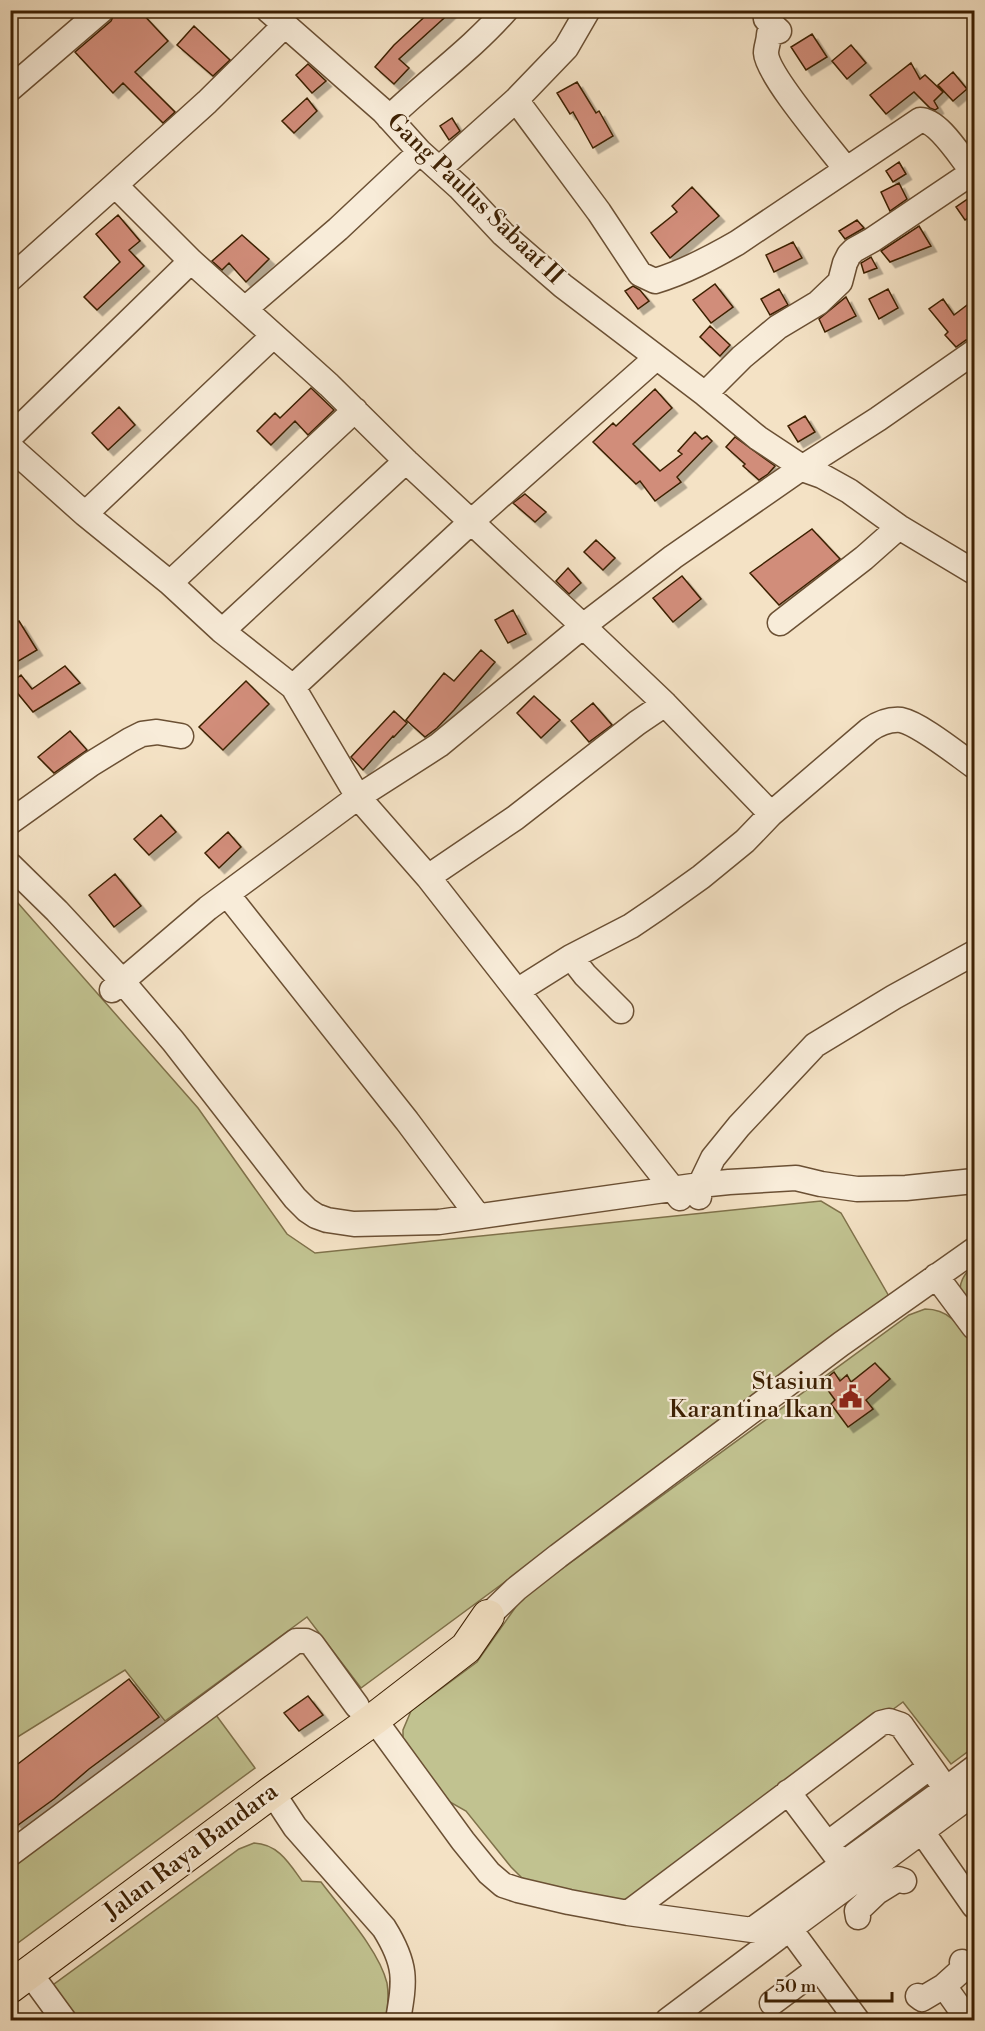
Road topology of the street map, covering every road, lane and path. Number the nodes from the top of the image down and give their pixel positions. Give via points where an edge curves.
1 (102, 10) edge
2 (506, 10) edge
3 (588, 10) edge
4 (765, 10) edge
5 (276, 18) edge
6 (10, 89) edge
7 (516, 100) junction
8 (389, 118) junction
9 (420, 152) junction
10 (439, 169) junction
11 (846, 169) junction
12 (974, 172) edge
13 (115, 185) junction
14 (191, 261) junction
15 (10, 279) edge
16 (245, 309) junction
17 (273, 336) junction
18 (975, 352) edge
19 (656, 358) junction
20 (705, 394) junction
21 (355, 410) junction
22 (10, 436) edge
23 (10, 447) edge
24 (406, 461) junction
25 (803, 467) junction
26 (85, 514) junction
27 (472, 521) junction
28 (899, 527) junction
29 (975, 572) edge
30 (170, 583) junction
31 (780, 623) dead end
32 (583, 626) junction
33 (222, 631) junction
34 (293, 687) junction
35 (665, 704) junction
36 (181, 736) dead end
37 (975, 766) edge
38 (358, 797) junction
39 (771, 814) junction
40 (10, 822) edge
41 (10, 865) edge
42 (428, 877) junction
43 (10, 887) edge
44 (227, 894) junction
45 (975, 953) edge
46 (571, 957) junction
47 (117, 986) junction
48 (517, 991) junction
49 (621, 1011) dead end
50 (975, 1181) edge
51 (689, 1192) junction
52 (478, 1216) junction
53 (975, 1250) edge
54 (936, 1276) junction
55 (975, 1327) edge
56 (488, 1616) joint
57 (364, 1709) junction
58 (930, 1767) junction
59 (975, 1768) edge
60 (946, 1789) junction
61 (272, 1792) junction
62 (788, 1792) junction
63 (975, 1794) edge
64 (923, 1833) junction
65 (827, 1844) junction
66 (12, 1850) edge
67 (843, 1865) junction
68 (904, 1881) dead end
69 (871, 1883) junction
70 (975, 1906) edge
71 (628, 1913) junction
72 (858, 1917) dead end
73 (752, 1930) junction
74 (785, 1932) junction
75 (962, 1962) dead end
76 (819, 1968) junction
77 (17, 1975) edge
78 (944, 1986) junction
79 (918, 1996) dead end
80 (772, 2003) dead end
81 (968, 2016) edge
82 (44, 2020) edge
83 (64, 2020) edge
84 (398, 2020) edge
85 (668, 2020) edge
86 (857, 2020) edge

1 - 6 street
2 - 8 street
3 - 7 street via 566,48
4 - 11 street via 766,19 779,31 769,34 766,55 770,65
5 - 8 street, Gang Paulus Sabaat II
5 - 13 street via 207,102
7 - 10 street
7 - 11 street via 640,274 655,281 711,258
8 - 9 street, Gang Paulus Sabaat II
9 - 10 street, Gang Paulus Sabaat II
9 - 16 street
10 - 19 street, Gang Paulus Sabaat II via 510,240
11 - 12 street via 912,124 927,120
12 - 20 street via 854,250 845,263 840,282 818,303 778,327
13 - 14 street
13 - 15 street
14 - 16 street
14 - 22 street
16 - 17 street
17 - 21 street
17 - 26 street
18 - 25 street
19 - 20 street, Gang Paulus Sabaat II
19 - 27 street
20 - 25 street, Gang Paulus Sabaat II via 758,438
21 - 24 street
21 - 30 street
23 - 26 street
24 - 27 street
24 - 33 street
25 - 28 street, Gang Paulus Sabaat II via 849,491
25 - 32 street via 673,557
26 - 30 street
27 - 32 street
27 - 34 street
28 - 29 street, Gang Paulus Sabaat II
28 - 31 street
30 - 33 street
32 - 35 street
32 - 38 street via 439,745
33 - 34 street
34 - 38 street
35 - 39 street
35 - 42 street via 515,818
36 - 40 street via 157,732 130,740
37 - 39 street via 914,725 886,721 869,730
38 - 42 street
38 - 44 street
39 - 46 street via 701,877 631,926
41 - 47 street via 57,911
42 - 48 street
43 - 47 street
44 - 47 street
44 - 52 street via 408,1121
45 - 51 street via 815,1044 739,1125
46 - 48 street
46 - 49 street
47 - 51 street via 293,1219 309,1231 347,1238 440,1234 583,1214
47 - 52 street via 173,1041 307,1210 327,1220 354,1224 439,1222
48 - 51 street
50 - 51 street via 857,1189 796,1178
51 - 52 street
53 - 54 street
54 - 55 street
54 - 56 street via 558,1556
56 - 57 main road via 454,1631
57 - 61 main road, Jalan Raya Bandara
57 - 66 street via 312,1644 296,1641
57 - 71 street via 463,1841 503,1885
57 - 77 main road, Jalan Raya Bandara via 260,1775
58 - 60 street
58 - 62 street via 901,1725 889,1721
58 - 65 street
59 - 60 street
60 - 67 street
61 - 77 main road, Jalan Raya Bandara
61 - 84 street via 296,1827 384,1928 395,1946 404,1985
62 - 65 street
62 - 71 street
63 - 64 street
64 - 69 street
64 - 70 street
65 - 67 street
67 - 73 street
68 - 69 street
69 - 72 street via 857,1911
69 - 74 street
71 - 73 street
73 - 74 street
74 - 76 street
74 - 85 street
75 - 78 street via 964,1968
76 - 80 street
76 - 86 street
77 - 82 street
77 - 83 street
78 - 79 street via 922,1999
78 - 81 street

